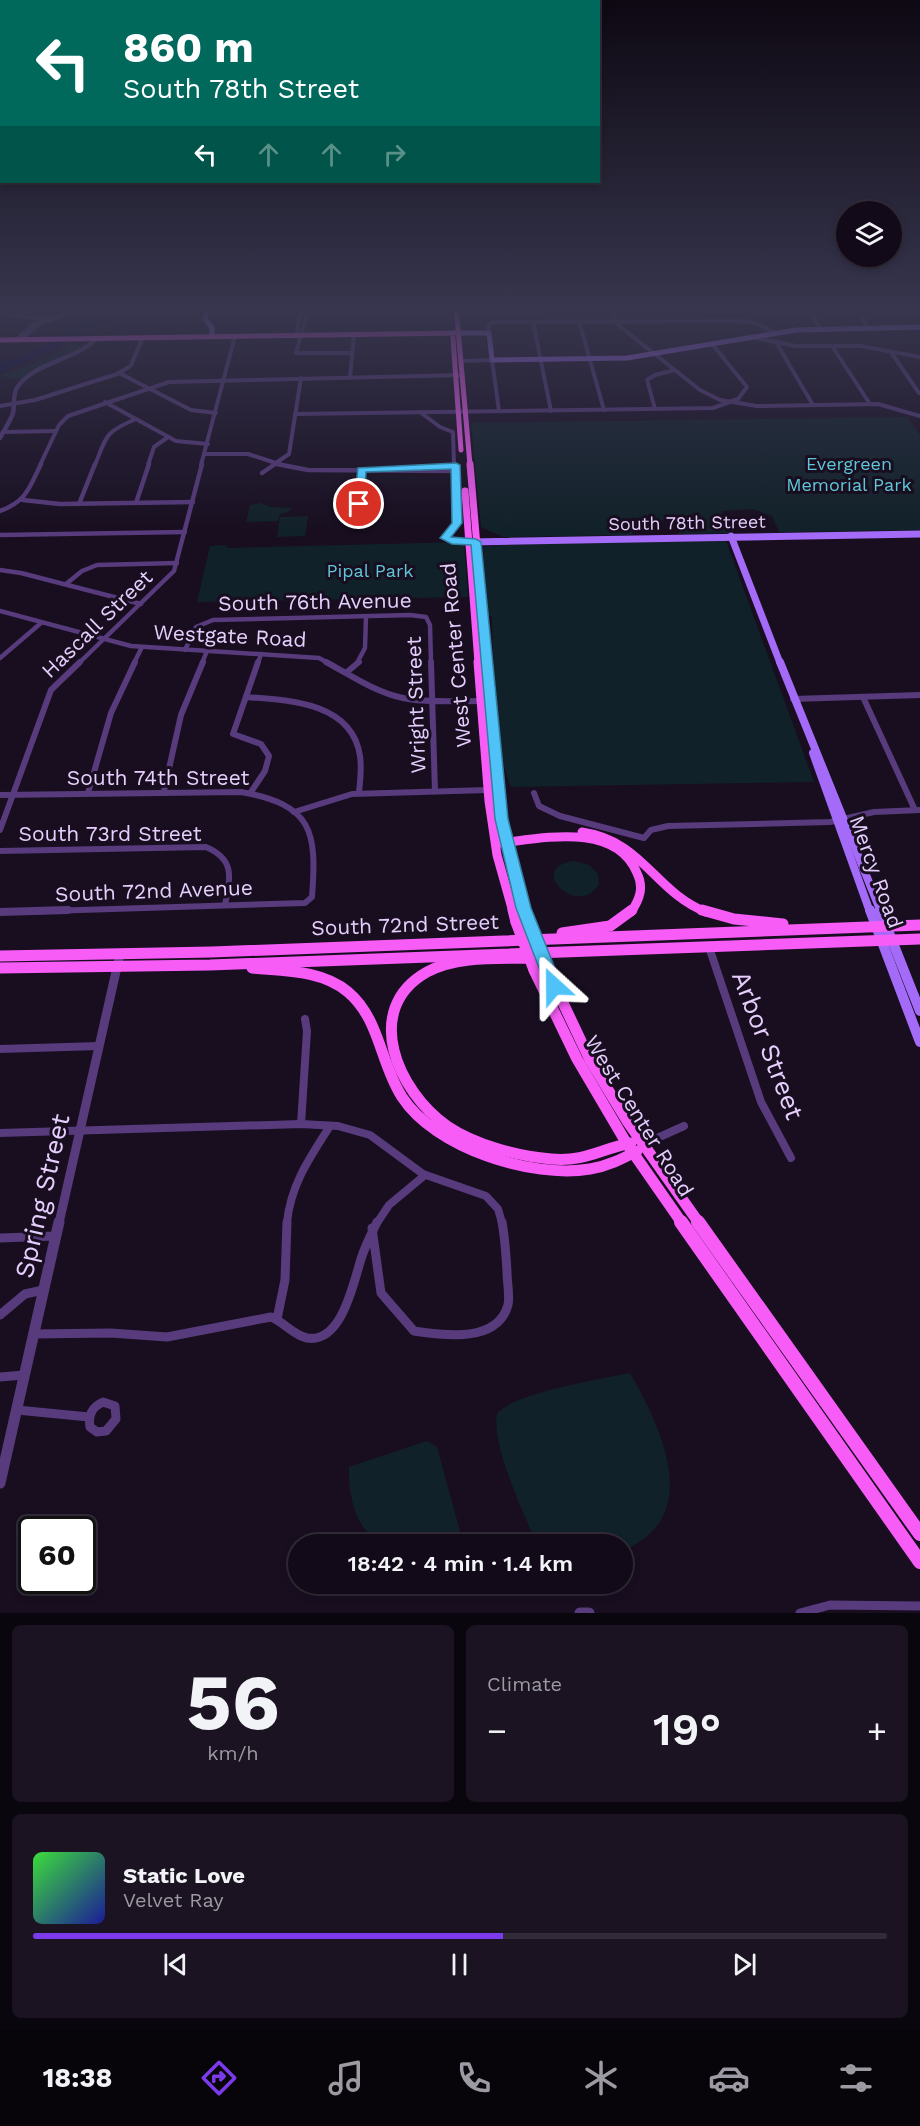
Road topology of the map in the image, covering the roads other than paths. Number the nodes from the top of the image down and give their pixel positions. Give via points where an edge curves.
1 (23, 381) edge
2 (93, 381) edge
3 (136, 381) edge
4 (183, 381) edge
5 (224, 381) edge
6 (300, 381) edge
7 (459, 381) edge
8 (495, 381) edge
9 (545, 381) edge
10 (596, 381) edge
11 (648, 381) edge
12 (690, 381) edge
13 (744, 381) edge
14 (799, 381) edge
15 (855, 381) edge
16 (147, 387) junction
17 (104, 402) junction
18 (730, 402) junction
19 (870, 404) junction
20 (13, 405) junction
21 (813, 405) junction
22 (0, 406) edge
23 (655, 409) junction
24 (604, 410) junction
25 (499, 411) junction
26 (551, 411) junction
27 (420, 412) junction
28 (461, 412) junction
29 (216, 413) junction
30 (295, 414) junction
31 (920, 416) edge
32 (136, 419) junction
33 (57, 431) junction
34 (2, 435) edge
35 (168, 437) junction
36 (208, 444) junction
37 (205, 454) junction
38 (277, 463) junction
39 (456, 468) junction
40 (362, 470) junction
41 (262, 473) dead end
42 (23, 500) junction
43 (193, 502) junction
44 (136, 503) junction
45 (79, 504) junction
46 (0, 511) edge
47 (364, 518) dead end
48 (185, 531) junction
49 (920, 534) edge
50 (0, 535) edge
51 (731, 536) junction
52 (472, 542) junction
53 (177, 563) junction
54 (0, 570) edge
55 (66, 584) junction
56 (141, 604) junction
57 (0, 611) edge
58 (366, 616) junction
59 (428, 618) joint
60 (41, 623) junction
61 (103, 639) junction
62 (142, 647) junction
63 (185, 650) junction
64 (207, 651) junction
65 (261, 654) junction
66 (0, 658) edge
67 (346, 672) junction
68 (920, 695) edge
69 (246, 697) junction
70 (863, 697) junction
71 (794, 699) junction
72 (433, 701) junction
73 (484, 701) junction
74 (488, 790) junction
75 (164, 791) junction
76 (435, 791) junction
77 (251, 792) junction
78 (88, 793) junction
79 (359, 793) junction
80 (534, 793) dead end
81 (0, 795) edge
82 (12, 795) junction
83 (917, 810) edge
84 (294, 812) junction
85 (841, 821) junction
86 (0, 830) edge
87 (505, 839) junction
88 (494, 840) junction
89 (0, 851) edge
90 (225, 905) junction
91 (0, 912) edge
92 (920, 925) edge
93 (881, 926) junction
94 (827, 927) junction
95 (920, 939) edge
96 (881, 940) junction
97 (892, 940) junction
98 (444, 944) junction
99 (709, 946) junction
100 (660, 947) junction
101 (120, 954) junction
102 (0, 956) edge
103 (210, 965) junction
104 (117, 967) junction
105 (0, 969) edge
106 (920, 1011) edge
107 (305, 1019) dead end
108 (920, 1042) edge
109 (99, 1046) junction
110 (0, 1049) edge
111 (301, 1124) junction
112 (330, 1126) junction
113 (684, 1126) dead end
114 (80, 1131) junction
115 (0, 1133) edge
116 (634, 1147) junction
117 (791, 1158) dead end
118 (425, 1175) junction
119 (372, 1228) junction
120 (56, 1236) junction
121 (0, 1238) edge
122 (44, 1290) junction
123 (0, 1315) edge
124 (277, 1319) junction
125 (34, 1334) junction
126 (24, 1375) junction
127 (0, 1377) edge
128 (16, 1410) junction
129 (89, 1417) dead end
130 (0, 1481) edge
131 (920, 1534) edge
132 (916, 1556) edge
133 (920, 1606) edge
134 (580, 1613) edge
135 (588, 1613) edge
136 (800, 1613) edge

1 - 20 street via 15,391
2 - 20 street
3 - 16 street
4 - 16 street
5 - 29 street, Hascall Street
6 - 30 street
7 - 28 main road, West Center Road
8 - 25 street
9 - 26 street
10 - 24 street
11 - 23 street
12 - 18 street via 705,393
13 - 18 street via 747,385 744,395
14 - 21 street
15 - 19 street
16 - 17 street
16 - 29 street via 191,410
17 - 32 street
17 - 33 street via 71,414
18 - 21 street via 757,406
18 - 23 street via 709,408
19 - 21 street
19 - 31 street
20 - 22 street
20 - 34 street
23 - 24 street
24 - 26 street
25 - 26 street
25 - 28 street
27 - 28 street
27 - 30 street
27 - 39 street via 453,432
28 - 52 main road, West Center Road
29 - 36 street, Hascall Street
30 - 38 street via 289,454
32 - 35 street
32 - 45 street via 107,434
33 - 34 street
33 - 42 street
35 - 36 street via 183,443
35 - 44 street via 154,447
36 - 37 street, Hascall Street
37 - 38 street via 248,454
37 - 43 street, Hascall Street
38 - 40 street via 313,470
38 - 41 street
39 - 40 street
39 - 52 street, South 78th Street via 457,523 445,536 449,541
40 - 47 street via 359,504
42 - 45 street
42 - 46 street
43 - 44 street
43 - 48 street, Hascall Street
44 - 45 street
48 - 50 street
48 - 53 street, Hascall Street
49 - 51 main road, South 78th Street
51 - 52 main road, South 78th Street
51 - 71 main road, Mercy Road
52 - 73 main road, West Center Road
53 - 55 street via 98,565 82,571
53 - 56 street, Hascall Street via 168,579
54 - 55 street
55 - 56 street
56 - 61 street, Hascall Street
57 - 60 street, Westgate Road
58 - 59 street, South 76th Avenue
58 - 63 street, South 76th Avenue via 203,622 194,629
58 - 67 street via 363,656
59 - 72 street, Wright Street
60 - 61 street, Westgate Road
60 - 66 street
61 - 62 street, Westgate Road
61 - 82 street, Hascall Street via 63,676 47,697
62 - 63 street, Westgate Road
62 - 78 street via 111,713
63 - 64 street, Westgate Road
64 - 65 street, Westgate Road
64 - 75 street via 181,715
65 - 67 street, Westgate Road via 319,658
65 - 69 street
67 - 72 street, Westgate Road via 391,695
68 - 70 street
69 - 77 street via 233,735 262,745 269,761
69 - 79 street via 303,703 340,720 359,747
70 - 71 street
70 - 83 street
71 - 85 main road, Mercy Road
72 - 73 street, Westgate Road
72 - 76 street, Wright Street
73 - 74 main road, West Center Road
73 - 87 main road, West Center Road
74 - 76 street
74 - 88 main road, West Center Road
75 - 77 street, South 74th Street
75 - 78 street, South 74th Street
76 - 79 street
77 - 84 street, South 74th Street
78 - 82 street, South 74th Street
79 - 84 street
80 - 85 street via 539,806 554,814 644,838 653,829 668,826
81 - 82 street, South 74th Street
82 - 86 street, Hascall Street
83 - 85 street via 874,812
84 - 90 street, South 72nd Avenue via 306,826 314,845 312,897 308,902
85 - 93 main road, Mercy Road
87 - 88 main road
87 - 94 main road via 576,832 602,835 625,846 680,897 709,913 742,921
87 - 98 main road via 575,837 611,845 636,867 641,880 639,900 626,917 606,927
87 - 116 main road, West Center Road, bridge via 528,922 547,969
88 - 116 main road, West Center Road, bridge via 516,922 534,970 577,1059
89 - 90 street, South 73rd Street via 197,846 219,853 229,867
90 - 91 street, South 72nd Avenue
92 - 93 main road, South 72nd Street
93 - 94 main road, South 72nd Street
93 - 96 main road, Mercy Road
93 - 97 main road, Mercy Road
94 - 98 main road, South 72nd Street
95 - 97 main road, South 72nd Street
96 - 97 main road, South 72nd Street
96 - 99 main road, South 72nd Street
96 - 108 main road, Mercy Road
97 - 106 main road, Mercy Road
98 - 101 main road, South 72nd Street
99 - 100 main road, South 72nd Street
99 - 117 street, Arbor Street via 761,1102
100 - 103 main road, South 72nd Street
100 - 116 main road via 444,966 411,983 397,1000 391,1016 393,1046 410,1088 430,1112 456,1131 481,1142 553,1159
101 - 102 main road, South 72nd Street
101 - 104 street, Spring Street
103 - 104 main road, South 72nd Street
103 - 116 main road via 308,973 347,990 370,1019 403,1097 428,1125 463,1147 554,1172 598,1167
104 - 105 main road, South 72nd Street
104 - 109 street, Spring Street
107 - 111 street via 308,1031
109 - 110 street
109 - 114 street, Spring Street
111 - 112 street
111 - 114 street
112 - 118 street via 369,1135
112 - 124 street via 291,1201 287,1265
113 - 116 street
114 - 115 street
114 - 120 street, Spring Street
116 - 131 main road, West Center Road
116 - 132 main road, West Center Road
118 - 119 street via 386,1208
118 - 119 street via 478,1192 495,1203 502,1221 508,1304 499,1322 481,1332 414,1331 381,1293
119 - 124 street via 340,1321 312,1338 299,1335
120 - 121 street
120 - 122 street, Spring Street
122 - 123 street via 25,1294
122 - 125 street, Spring Street
124 - 125 street via 256,1318 166,1337
125 - 126 street, Spring Street
126 - 127 street
126 - 128 street, Spring Street
128 - 129 street
128 - 130 street, Spring Street
133 - 136 street via 894,1612 826,1605
134 - 135 street

